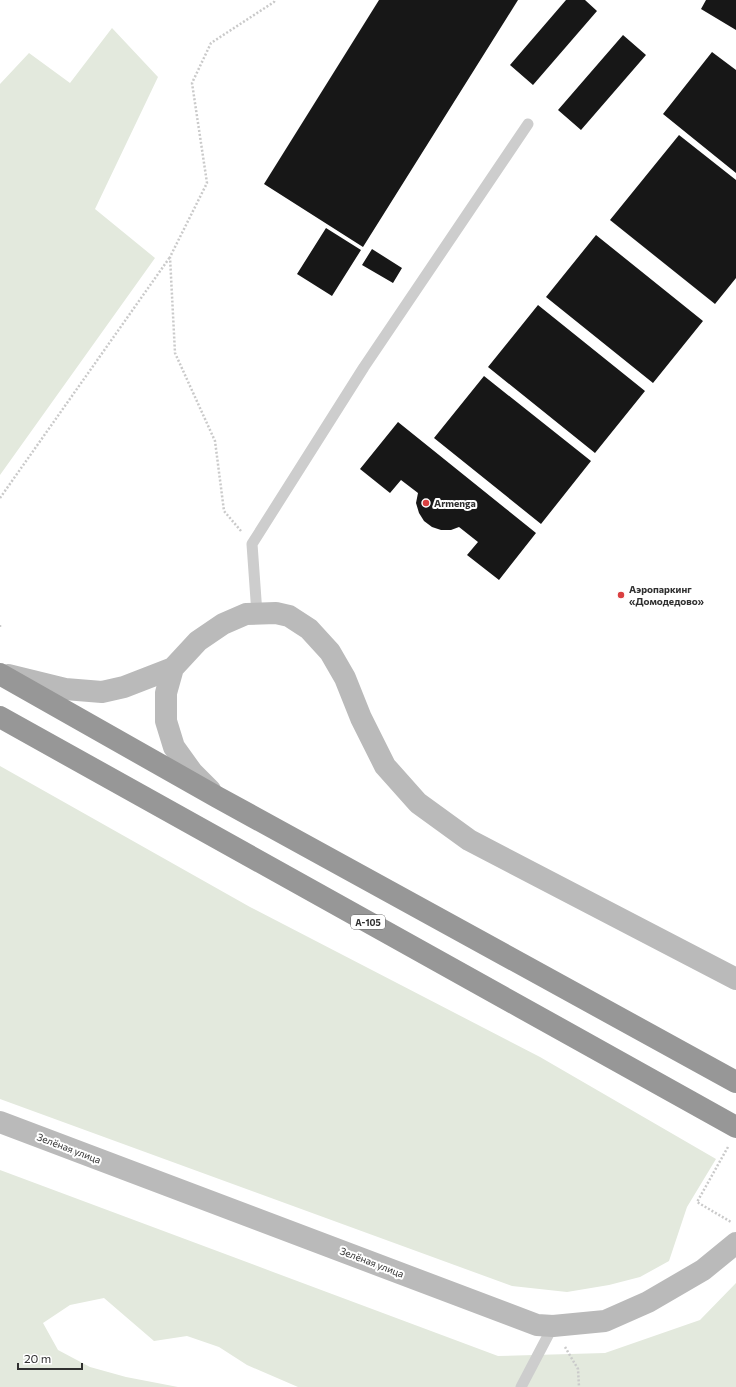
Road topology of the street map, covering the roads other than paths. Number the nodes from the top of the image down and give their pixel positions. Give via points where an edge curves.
1 (528, 124) dead end
2 (257, 614) junction
3 (173, 668) junction
4 (0, 674) edge
5 (0, 717) edge
6 (217, 797) junction
7 (736, 979) edge
8 (736, 1082) edge
9 (0, 1122) edge
10 (733, 1136) edge
11 (736, 1243) edge
12 (553, 1326) junction
13 (521, 1387) edge

1 - 2 lane via 364,367 252,544
2 - 3 street via 246,614 224,624 198,641
2 - 7 street via 276,613 290,616 310,629 330,652 345,678 385,766 418,803 469,840
3 - 4 street via 124,687 102,692 66,689
3 - 6 street via 166,693 166,721 174,747 192,772
4 - 6 highway
5 - 10 highway, А-105
6 - 8 highway
9 - 12 street, Зелёная улица via 537,1325
11 - 12 street, Зелёная улица via 704,1270 648,1302 605,1321
12 - 13 lane

